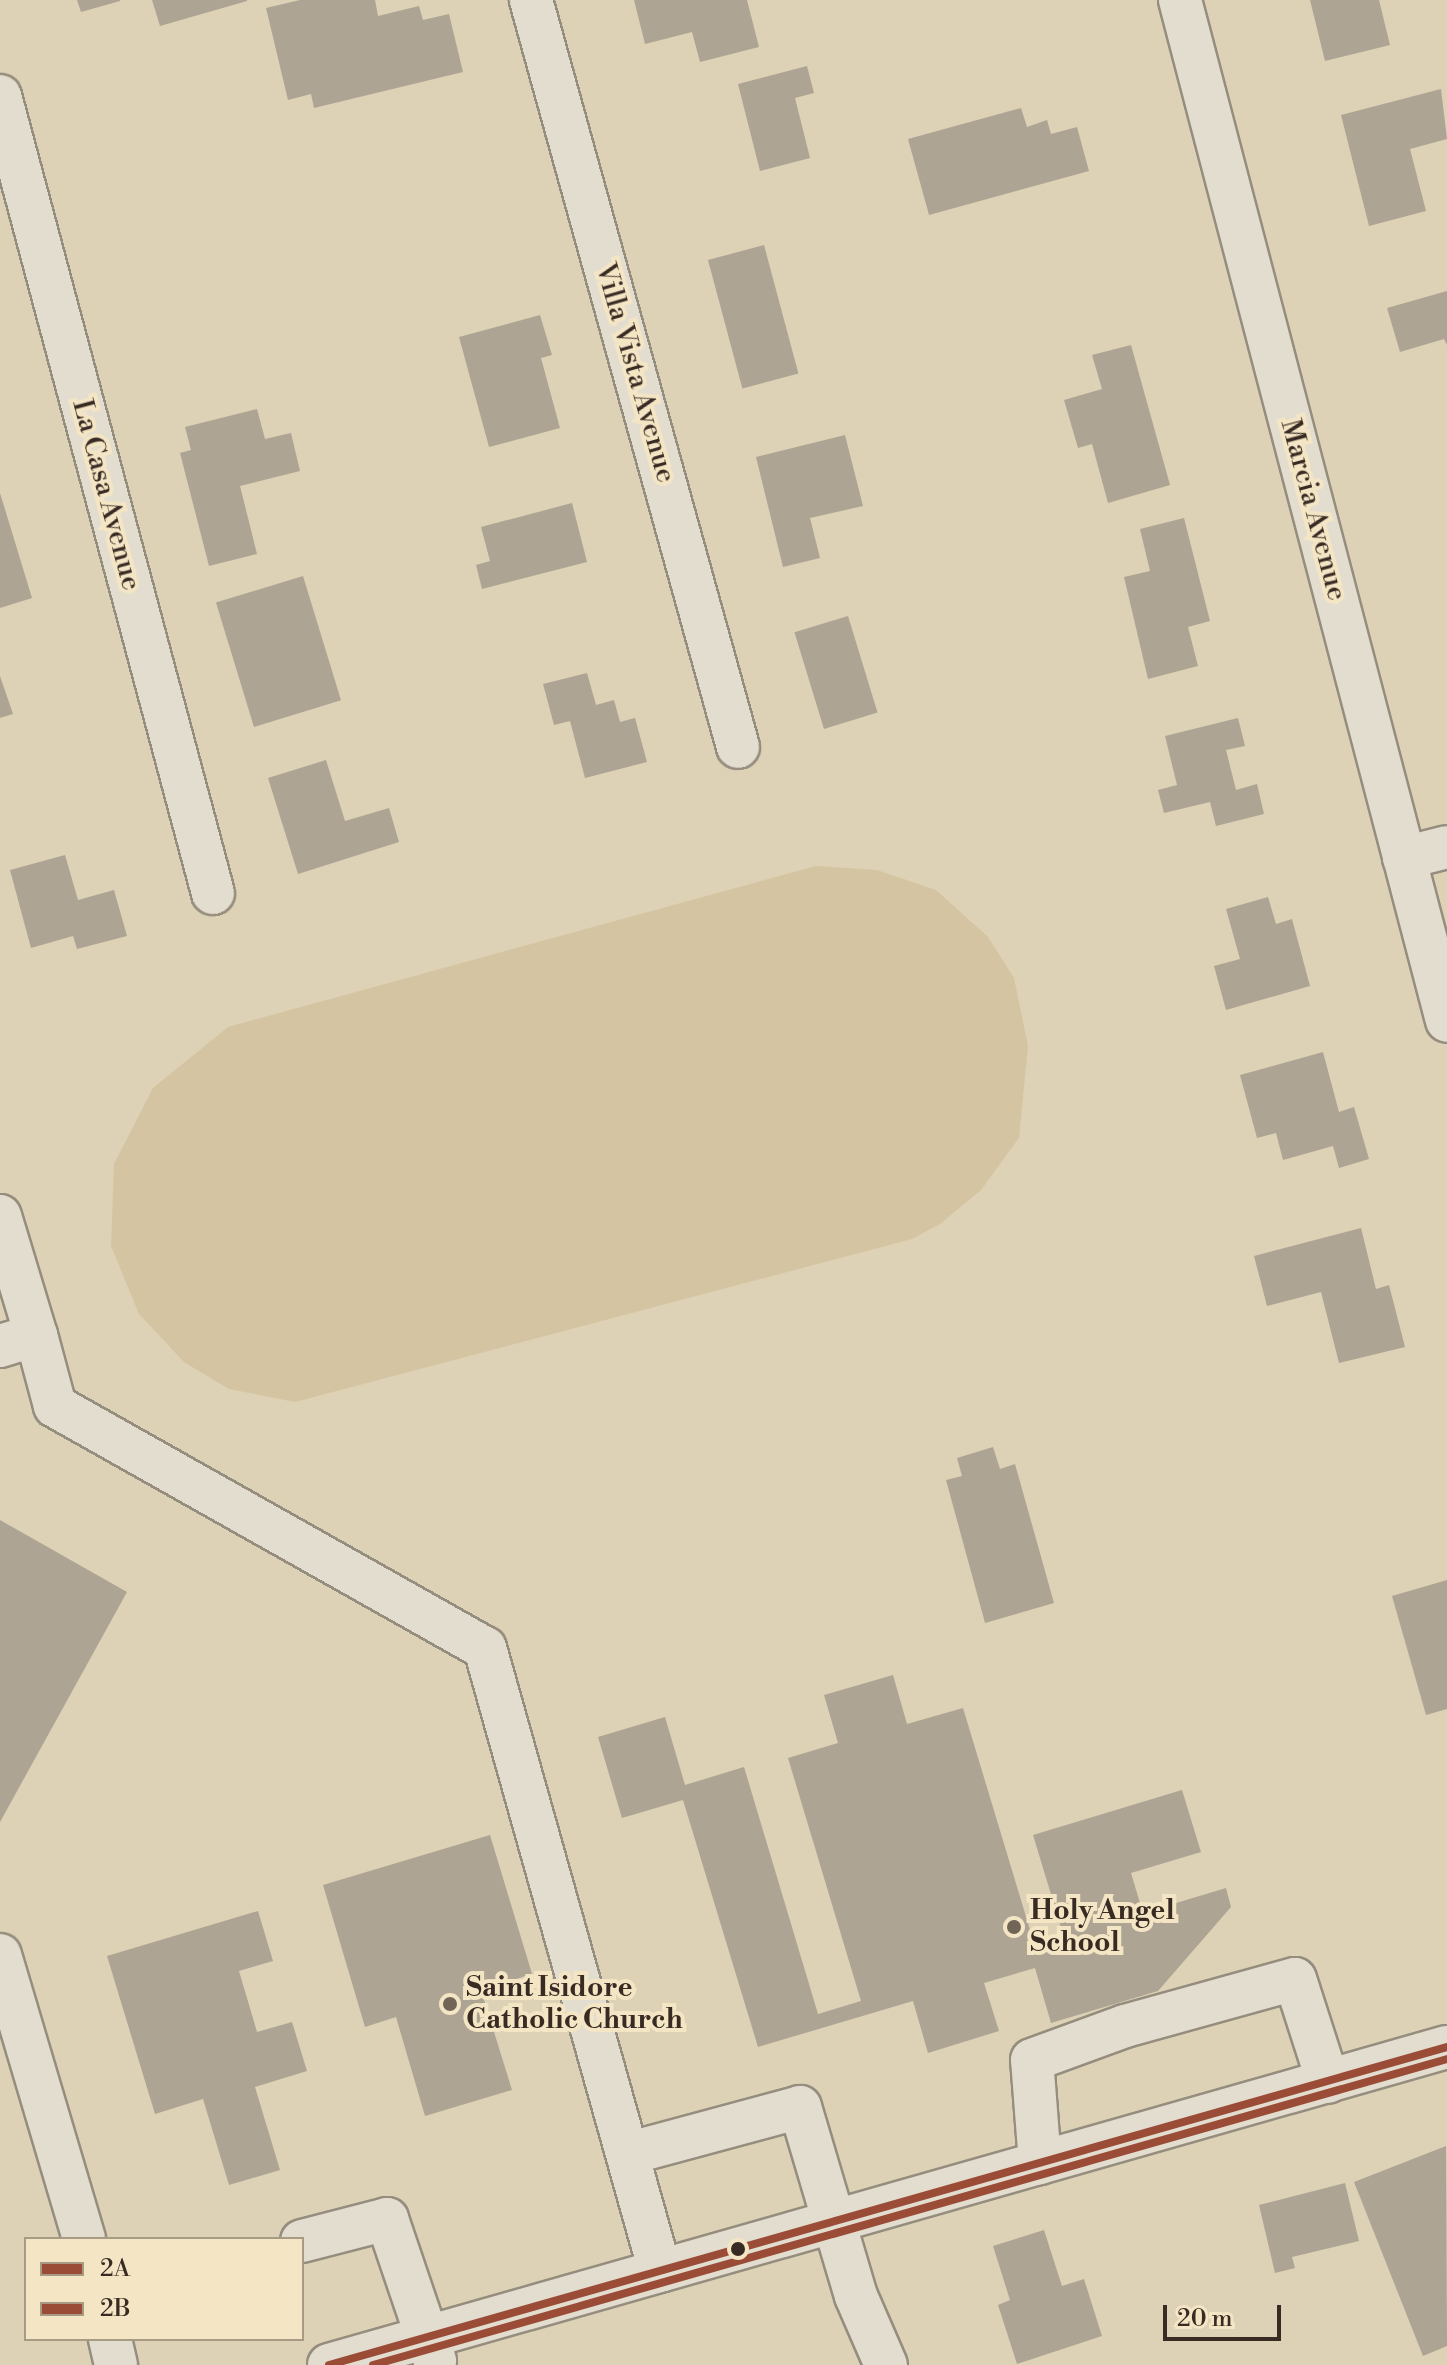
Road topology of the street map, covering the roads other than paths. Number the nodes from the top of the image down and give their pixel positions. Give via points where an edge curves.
1 (531, 0) edge
2 (1180, 0) edge
3 (0, 96) edge
4 (738, 747) dead end
5 (1447, 847) edge
6 (1404, 858) junction
7 (213, 893) dead end
8 (1439, 961) edge
9 (1447, 1021) edge
10 (0, 1216) edge
11 (18, 1341) edge
12 (0, 1955) edge
13 (1447, 2047) edge
14 (1328, 2082) junction
15 (630, 2153) junction
16 (1040, 2163) junction
17 (833, 2222) junction
18 (83, 2237) edge
19 (304, 2240) edge
20 (660, 2271) junction
21 (110, 2341) edge
22 (431, 2351) edge
23 (116, 2365) edge
24 (329, 2365) edge
25 (886, 2365) edge

1 - 4 street, Villa Vista Avenue
2 - 6 street, Marcia Avenue
3 - 7 street, La Casa Avenue
5 - 6 street
6 - 8 street, Marcia Avenue
8 - 9 street, Marcia Avenue
10 - 11 street
11 - 15 street via 55,1406 485,1648
12 - 18 street
13 - 14 street
14 - 16 street
14 - 16 street via 1295,1979 1139,2022 1032,2060
15 - 17 street via 800,2107
15 - 20 street
16 - 17 street
17 - 20 street
17 - 25 street
19 - 22 street via 387,2219
20 - 22 street
21 - 23 street
22 - 24 street

